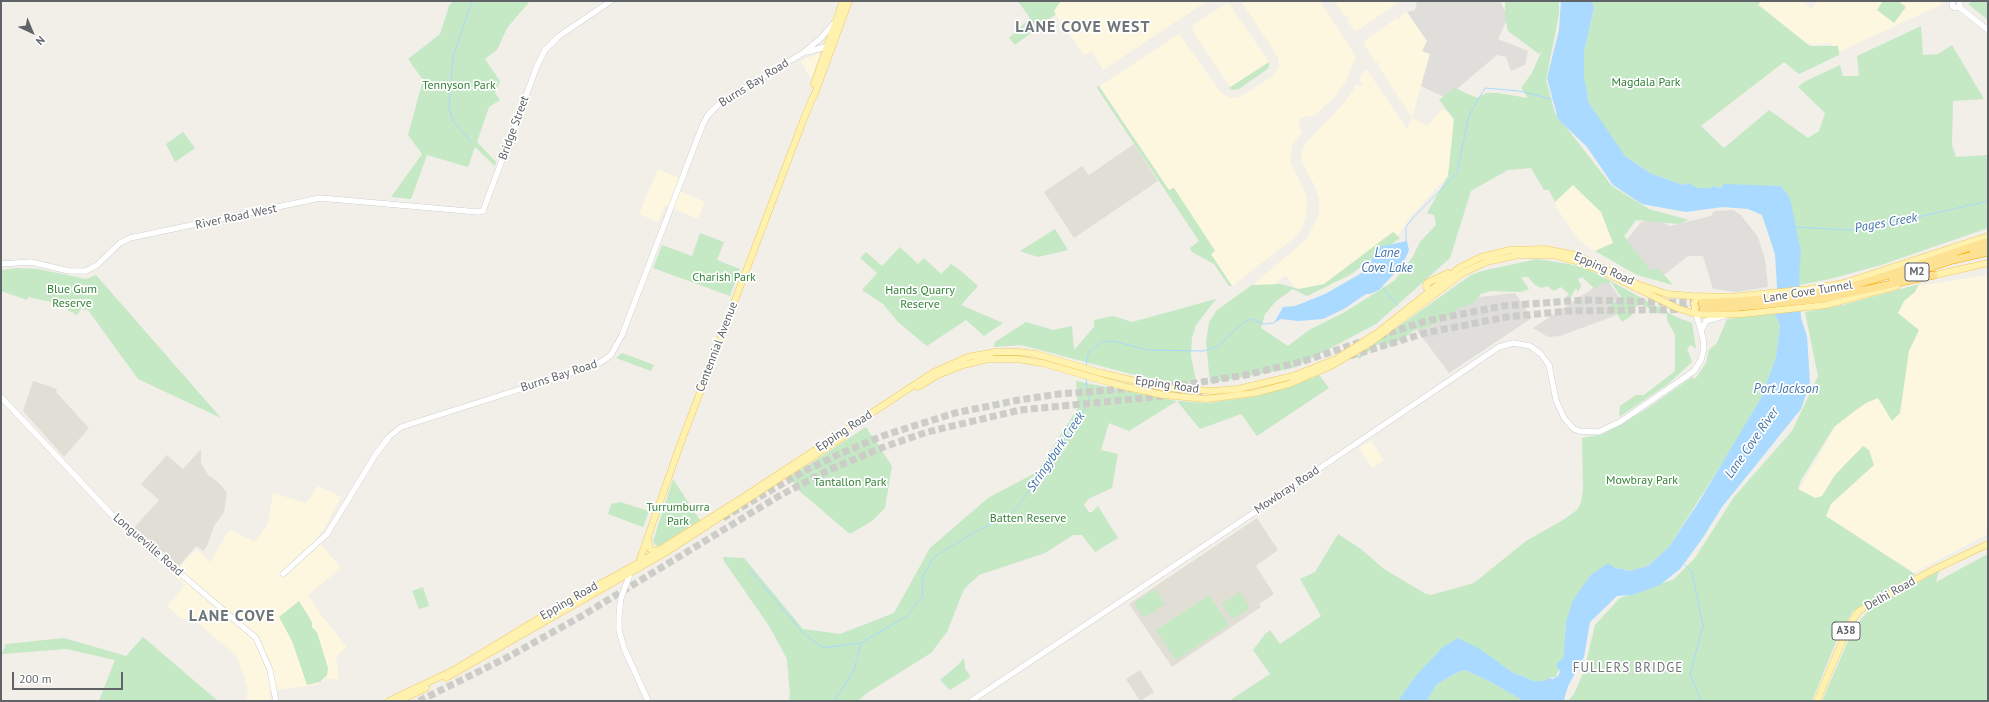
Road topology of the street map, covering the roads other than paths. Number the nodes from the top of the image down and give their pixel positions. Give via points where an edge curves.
1 (610, 1) edge
2 (843, 1) edge
3 (849, 1) edge
4 (1952, 1) edge
5 (1959, 4) edge
6 (839, 19) junction
7 (1988, 30) edge
8 (833, 44) junction
9 (826, 48) junction
10 (803, 53) junction
11 (812, 99) junction
12 (484, 211) joint
13 (1988, 236) edge
14 (1988, 241) edge
15 (1988, 246) edge
16 (1988, 252) edge
17 (1934, 260) junction
18 (1988, 263) edge
19 (1, 264) edge
20 (1934, 275) junction
21 (1637, 284) junction
22 (1432, 292) junction
23 (1847, 294) junction
24 (1808, 295) junction
25 (1765, 302) junction
26 (1702, 303) junction
27 (1695, 313) junction
28 (1725, 315) junction
29 (1701, 331) junction
30 (988, 356) junction
31 (1100, 376) junction
32 (1203, 391) junction
33 (1, 397) edge
34 (1203, 399) junction
35 (782, 475) junction
36 (649, 532) junction
37 (1988, 544) edge
38 (659, 550) junction
39 (634, 568) junction
40 (283, 574) dead end
41 (616, 582) junction
42 (624, 590) junction
43 (620, 605) junction
44 (276, 701) edge
45 (389, 701) edge
46 (399, 701) edge
47 (648, 701) edge
48 (971, 701) edge
49 (1817, 701) edge

1 - 12 main road, Bridge Street via 548,46 537,66
2 - 6 main road, Burns Bay Road
3 - 6 main road, Burns Bay Road
4 - 5 main road via 1952,7
5 - 7 main road
6 - 8 main road, Centennial Avenue
6 - 9 main road, Centennial Avenue
6 - 10 main road, Burns Bay Road
8 - 9 main road, Burns Bay Road
8 - 11 main road, Centennial Avenue
9 - 10 main road, Burns Bay Road
9 - 11 main road, Centennial Avenue via 811,95
10 - 40 main road, Burns Bay Road via 718,105 706,119 620,341 611,355 590,367 401,427 382,446 327,534
11 - 36 main road, Centennial Avenue
12 - 19 main road, River Road West via 320,198 130,238 86,271 69,271 31,262
13 - 24 main road
14 - 17 highway, M2
15 - 17 highway, M2
16 - 23 highway, M2
17 - 24 highway, Lane Cove Tunnel / M2 via 1849,288
18 - 20 main road, Epping Road
20 - 23 highway, M2
20 - 25 main road, Epping Road via 1813,307
21 - 22 main road, Epping Road via 1587,259 1559,251 1510,250 1476,259 1428,281 1426,286
21 - 26 main road, Epping Road
21 - 27 main road
22 - 27 main road, Epping Road via 1486,262 1512,256 1540,254 1580,262 1669,305
22 - 32 main road, Epping Road via 1362,344 1321,365 1262,384 1238,389
22 - 34 main road, Epping Road via 1370,343 1317,373 1266,391
23 - 24 highway, Lane Cove Tunnel / M2
24 - 25 highway, Lane Cove Tunnel / M2
25 - 26 highway, Lane Cove Tunnel / M2
25 - 28 main road, Epping Road
26 - 27 main road via 1694,302
27 - 28 main road, Epping Road
27 - 29 main road, Mowbray Road
28 - 29 main road via 1706,322
29 - 48 main road, Mowbray Road via 1703,351 1691,374 1620,422 1603,431 1585,433 1574,429 1559,409 1545,357 1527,345 1503,345
30 - 31 main road, Epping Road via 1032,361
30 - 31 main road, Epping Road via 1018,352 1063,362
30 - 35 main road, Epping Road via 968,357 942,367
31 - 32 main road, Epping Road via 1166,388
31 - 34 main road, Epping Road via 1154,393
32 - 34 main road
33 - 44 main road, Longueville Road via 113,516 256,638 270,670
35 - 38 main road, Epping Road
35 - 39 main road, Epping Road via 697,534
36 - 38 main road via 650,549
36 - 39 main road, Centennial Avenue
37 - 49 main road, Delhi Road / A38 via 1937,568 1859,611 1849,625
38 - 39 main road, Epping Road
39 - 41 main road, Epping Road
39 - 42 main road, Centennial Avenue
39 - 43 main road, Centennial Avenue
39 - 45 main road, Epping Road via 548,613 454,670
41 - 42 main road via 621,584
41 - 46 main road, Epping Road via 459,672
42 - 43 main road, Centennial Avenue
43 - 47 main road, Centennial Avenue via 620,634

